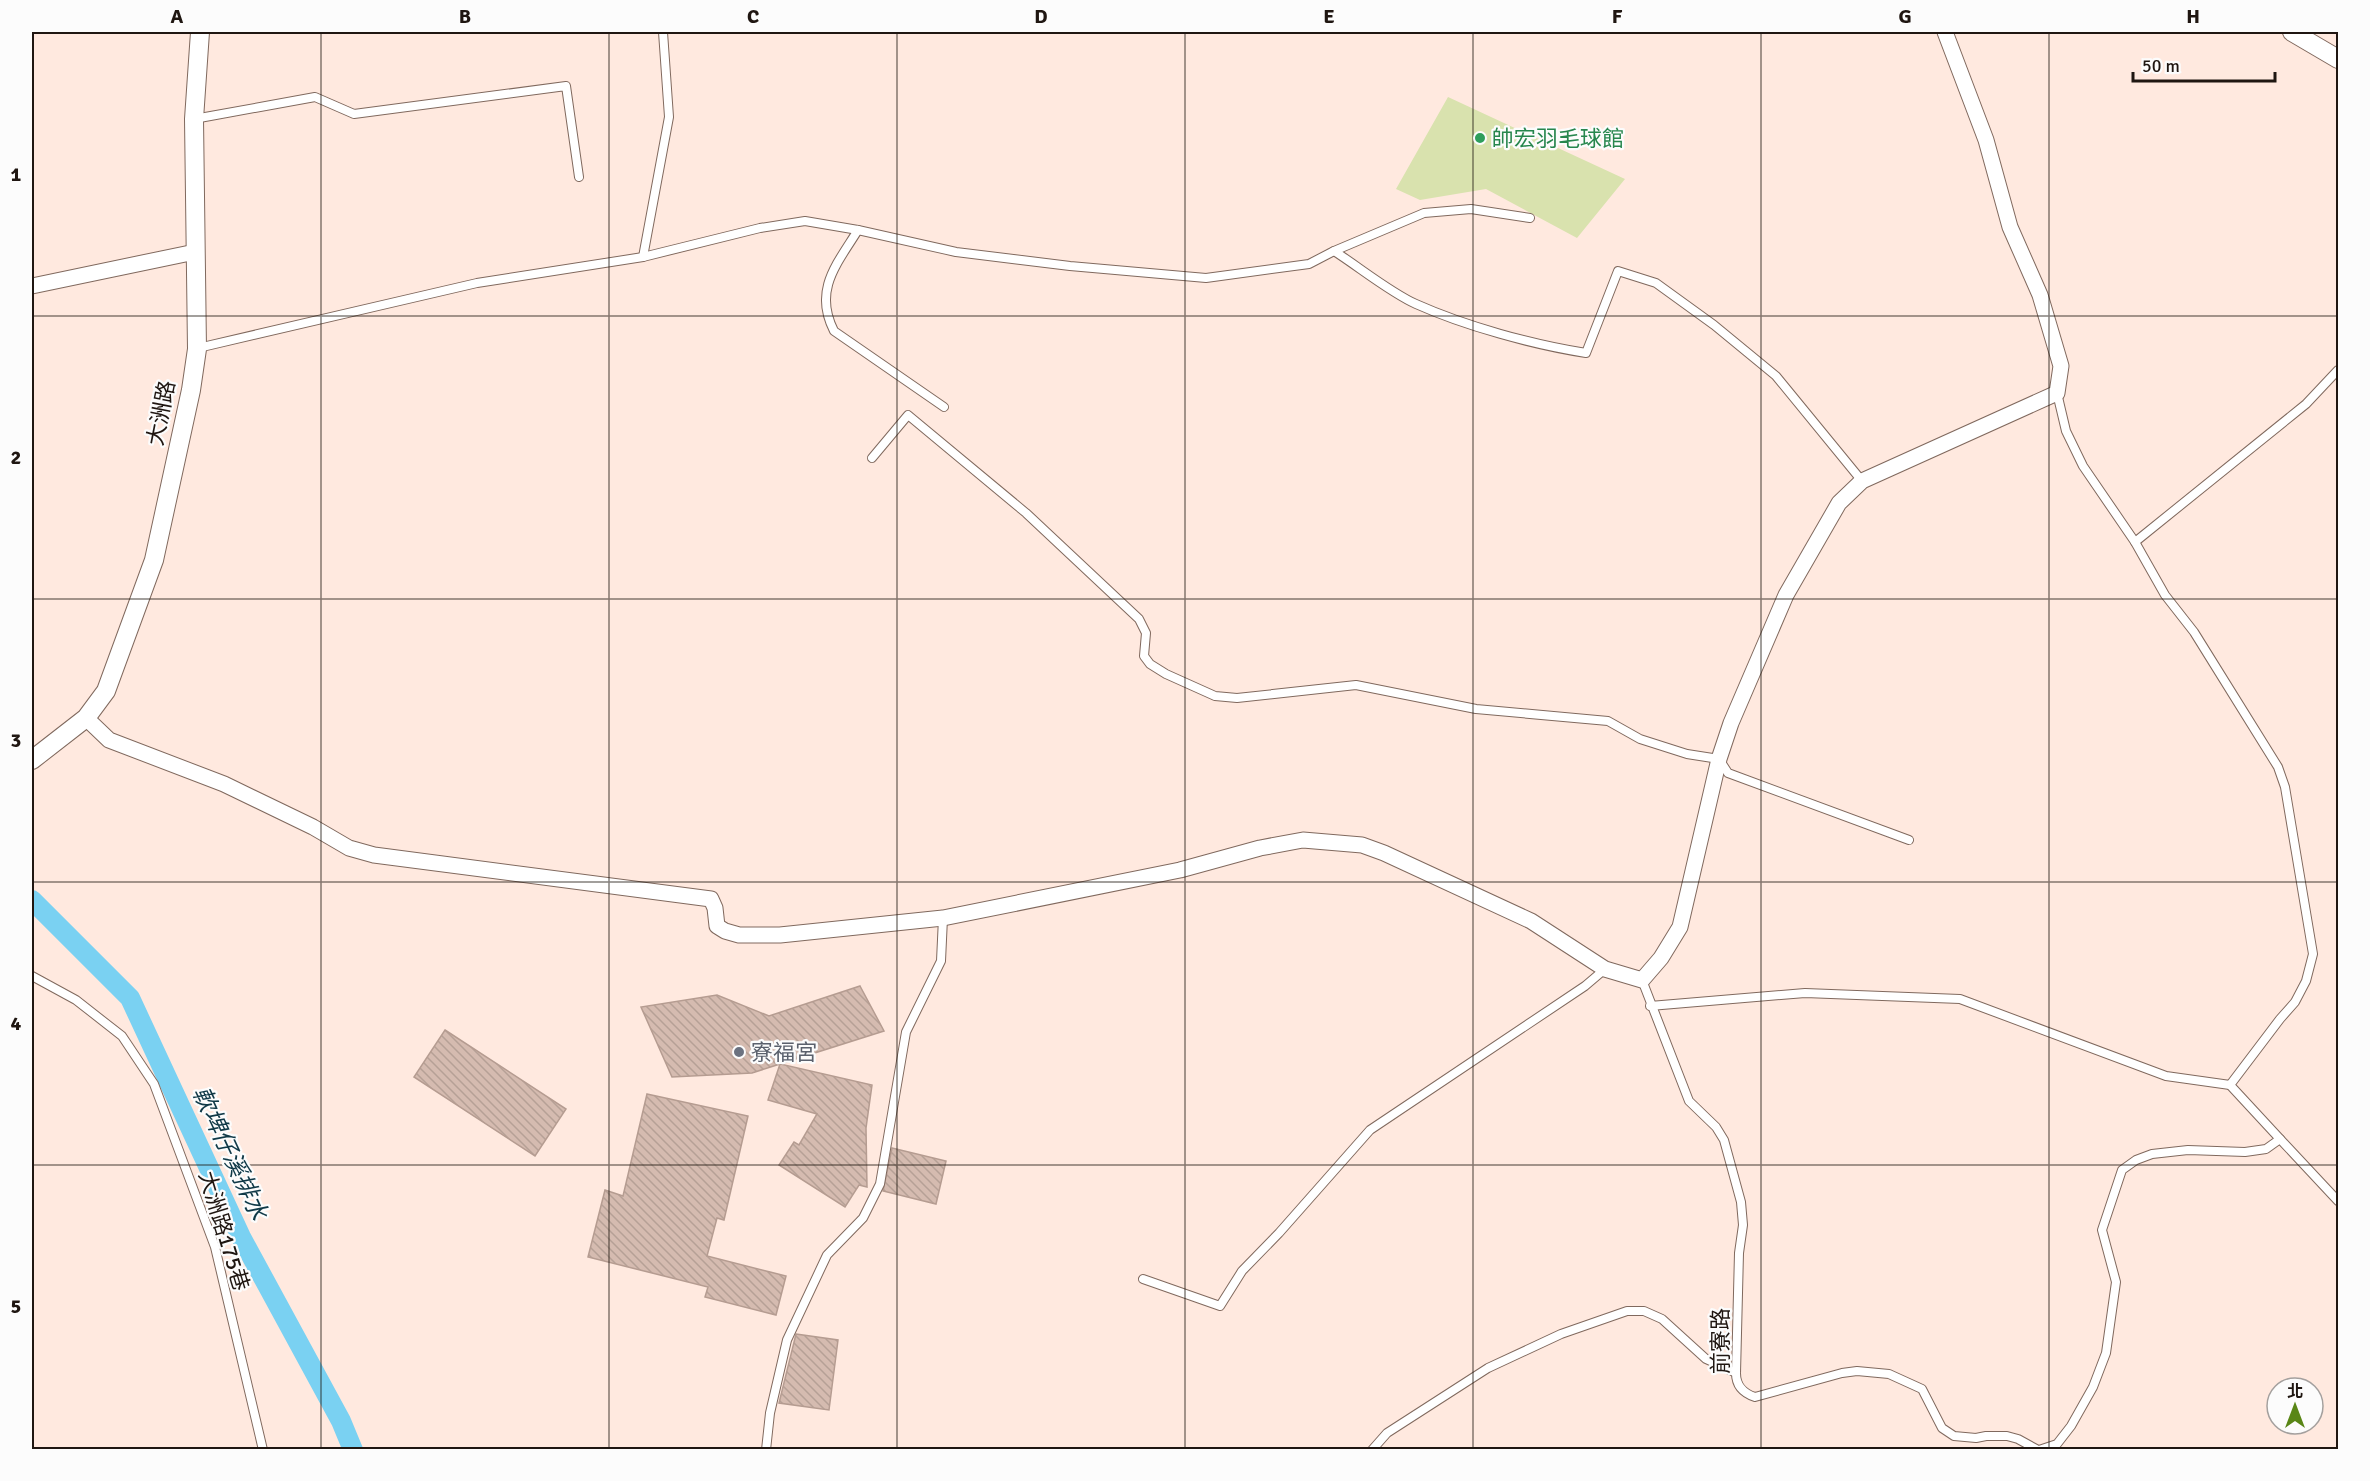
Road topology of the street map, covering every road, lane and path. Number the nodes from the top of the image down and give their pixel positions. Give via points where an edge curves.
1 (200, 32) edge
2 (663, 32) edge
3 (1945, 32) edge
4 (2292, 32) edge
5 (2338, 59) edge
6 (194, 119) junction
7 (579, 177) dead end
8 (1530, 218) dead end
9 (858, 230) junction
10 (1334, 251) junction
11 (195, 252) junction
12 (643, 257) junction
13 (32, 286) edge
14 (197, 349) junction
15 (2338, 370) edge
16 (2057, 393) junction
17 (944, 407) dead end
18 (873, 458) dead end
19 (1862, 481) junction
20 (2135, 542) junction
21 (86, 718) junction
22 (1719, 759) junction
23 (32, 760) edge
24 (1910, 840) dead end
25 (943, 918) junction
26 (1605, 969) junction
27 (32, 976) edge
28 (1642, 980) junction
29 (1650, 1006) junction
30 (2230, 1085) junction
31 (2280, 1139) junction
32 (2338, 1201) edge
33 (1143, 1279) dead end
34 (1736, 1373) junction
35 (263, 1449) edge
36 (766, 1449) edge
37 (1372, 1449) edge
38 (2038, 1449) edge

1 - 6 street, 大洲路
2 - 12 lane via 669,117
3 - 16 street via 1986,140 2010,227 2040,295 2061,366
4 - 5 street
6 - 7 lane via 315,97 354,114 566,86
6 - 11 street, 大洲路
8 - 10 lane via 1471,209 1424,213
9 - 10 lane via 956,252 1070,267 1206,278 1309,264
9 - 12 lane via 805,221
9 - 17 lane via 828,280 825,300 829,321 834,331
10 - 19 lane via 1415,304 1481,327 1586,353 1618,271 1656,283 1776,376
11 - 13 street
11 - 14 street, 大洲路
12 - 14 lane via 477,283
14 - 21 street, 大洲路 via 154,560 106,691
15 - 20 lane via 2306,404
16 - 19 street
16 - 20 lane via 2066,431 2083,466
18 - 22 lane via 908,415 1026,513 1139,619 1146,633 1144,656 1150,664 1215,696 1237,698 1356,685 1476,709 1608,721 1640,739 1687,754
19 - 22 street via 1839,503 1786,595
20 - 30 lane via 2165,595 2194,632 2278,767 2310,930 2313,954 2301,993
21 - 23 street, 大洲路
21 - 25 street via 109,740 224,784 349,848 374,855 711,899 717,926 739,934 780,934
22 - 24 lane via 1728,773
22 - 28 street via 1680,927
25 - 26 street via 1180,870 1303,840 1362,844 1531,921
25 - 36 lane via 941,961 906,1032 880,1184 863,1218 827,1255 787,1340
26 - 28 street
26 - 33 lane via 1586,986 1370,1130 1242,1271 1220,1306
27 - 35 lane, 大洲路175巷 via 76,1000 122,1036 154,1084 214,1247
28 - 29 lane, 前寮路
29 - 30 lane via 1805,993 1960,999 2166,1076
29 - 34 lane, 前寮路 via 1689,1101 1716,1126 1724,1140 1741,1202
30 - 31 lane
31 - 32 lane
31 - 38 lane via 2266,1149 2245,1152 2188,1150 2152,1154 2122,1170 2102,1230 2116,1282 2106,1353 2071,1426 2057,1444
34 - 37 lane via 1706,1359 1662,1319 1644,1311 1627,1311 1561,1334 1488,1368 1386,1433
34 - 38 lane, 前寮路 via 1739,1387 1755,1397 1842,1373 1889,1374 1922,1389 1942,1428 1953,1436 2007,1436

